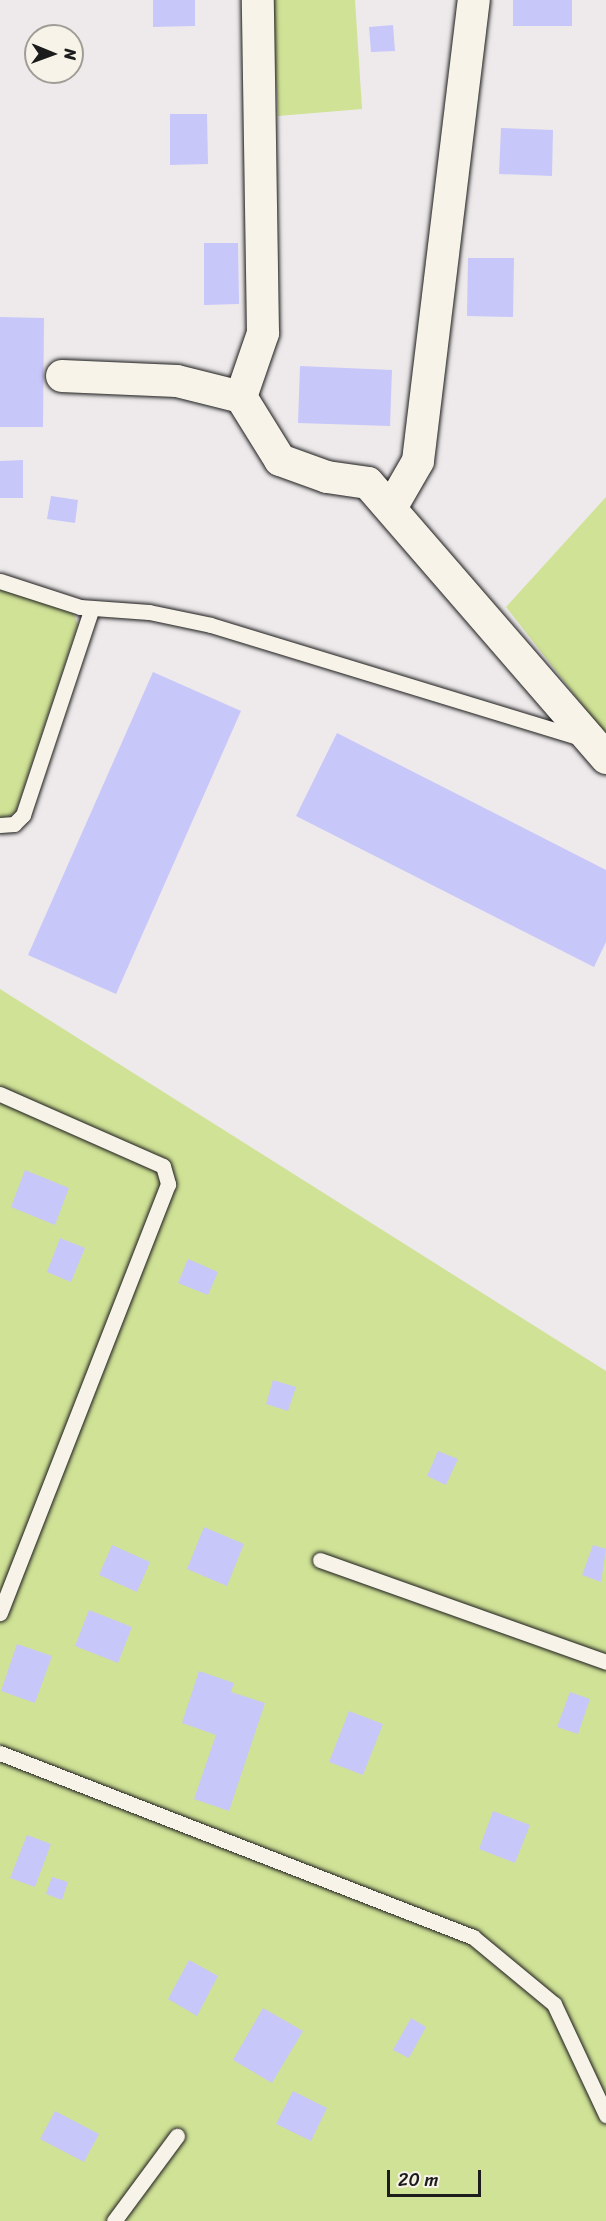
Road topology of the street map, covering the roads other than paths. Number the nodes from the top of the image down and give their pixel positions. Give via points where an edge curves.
1 (258, 0) edge
2 (474, 0) edge
3 (62, 376) dead end
4 (241, 397) junction
5 (391, 508) junction
6 (0, 581) edge
7 (92, 608) junction
8 (600, 750) edge
9 (0, 825) edge
10 (0, 1094) edge
11 (320, 1560) dead end
12 (0, 1613) edge
13 (606, 1662) edge
14 (0, 1753) edge
15 (606, 2115) edge
16 (177, 2136) dead end
17 (114, 2221) edge

1 - 4 street via 263,333
2 - 5 street via 422,439 418,461
3 - 4 street via 177,381
4 - 5 street via 280,460 327,477 368,483
5 - 8 street
6 - 7 lane
7 - 8 lane via 149,612 211,625
7 - 9 lane via 23,815 14,824
10 - 12 lane via 163,1166 168,1184
11 - 13 lane
14 - 15 lane via 473,1937 554,2004
16 - 17 lane

